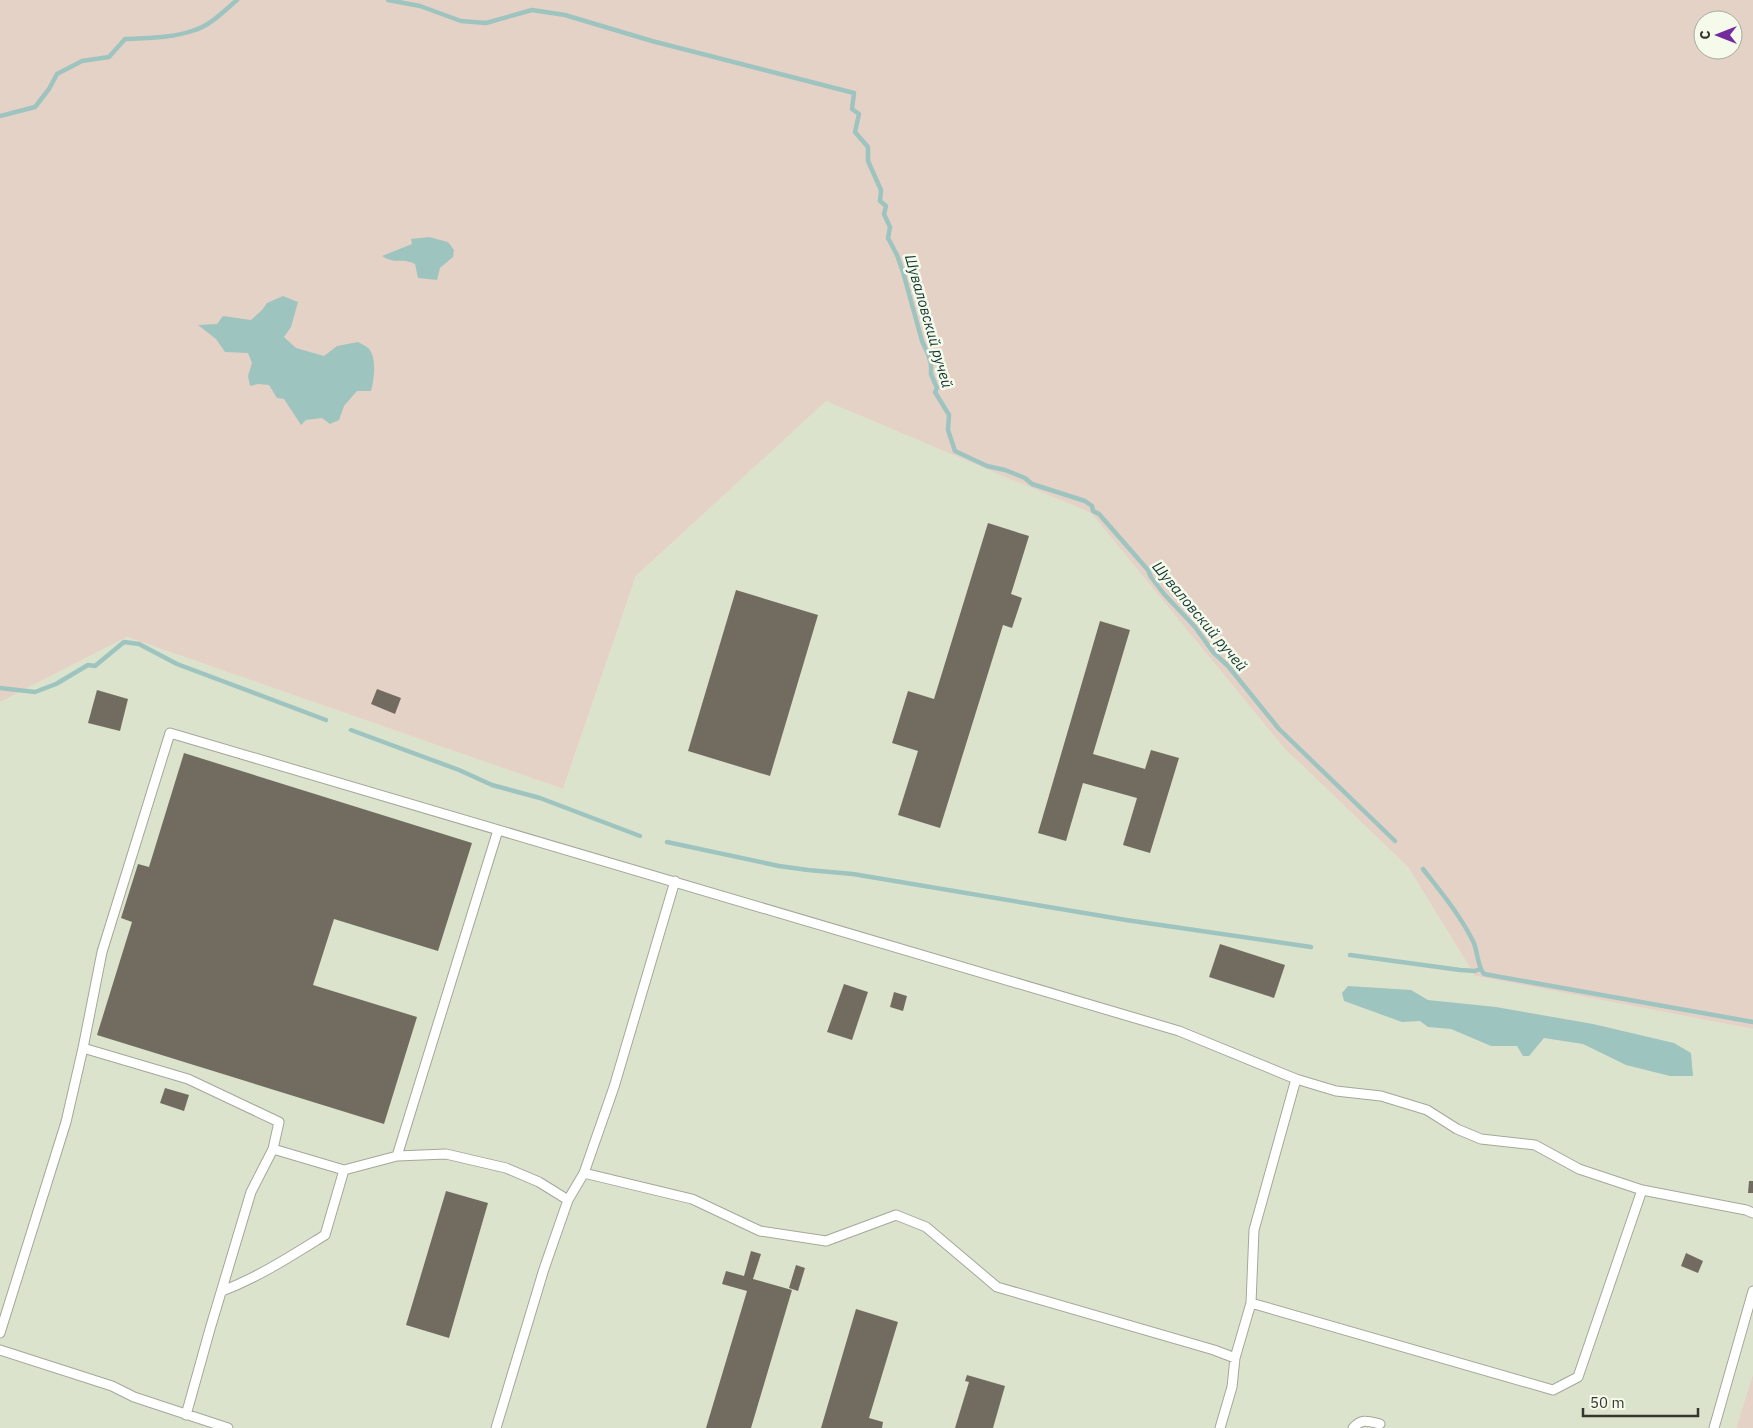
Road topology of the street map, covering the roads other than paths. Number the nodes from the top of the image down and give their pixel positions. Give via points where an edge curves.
1 (498, 830) junction
2 (675, 881) junction
3 (83, 1048) junction
4 (1296, 1079) junction
5 (273, 1149) junction
6 (397, 1156) junction
7 (344, 1170) junction
8 (584, 1173) junction
9 (1642, 1190) junction
10 (568, 1200) junction
11 (1753, 1213) edge
12 (222, 1291) junction
13 (1753, 1291) edge
14 (1251, 1303) junction
15 (0, 1332) edge
16 (0, 1350) edge
17 (1235, 1358) junction
18 (186, 1414) junction
19 (1380, 1424) dead end
20 (228, 1428) edge
21 (496, 1428) edge
22 (1220, 1428) edge
23 (1353, 1428) edge
24 (1714, 1428) edge

1 - 2 lane
1 - 3 lane via 170,733 102,952
1 - 6 lane
2 - 4 lane via 1178,1031
2 - 8 lane via 614,1087
3 - 5 lane via 188,1079 279,1122
3 - 15 lane via 66,1122
4 - 9 lane via 1336,1091 1381,1096 1427,1110 1457,1129 1481,1139 1535,1145 1579,1168
4 - 14 lane via 1254,1230
5 - 7 lane
5 - 12 lane via 251,1192
6 - 7 lane
6 - 10 lane via 446,1154 506,1168 539,1182
7 - 12 lane via 325,1235 264,1273
8 - 10 lane
8 - 17 lane via 692,1199 760,1231 826,1241 896,1215 926,1227 996,1287
9 - 11 lane
9 - 14 lane via 1578,1377 1553,1390
10 - 21 lane
12 - 18 lane
13 - 24 lane
14 - 17 lane
16 - 18 lane
17 - 22 lane via 1232,1388
18 - 20 lane
19 - 23 lane via 1359,1422

